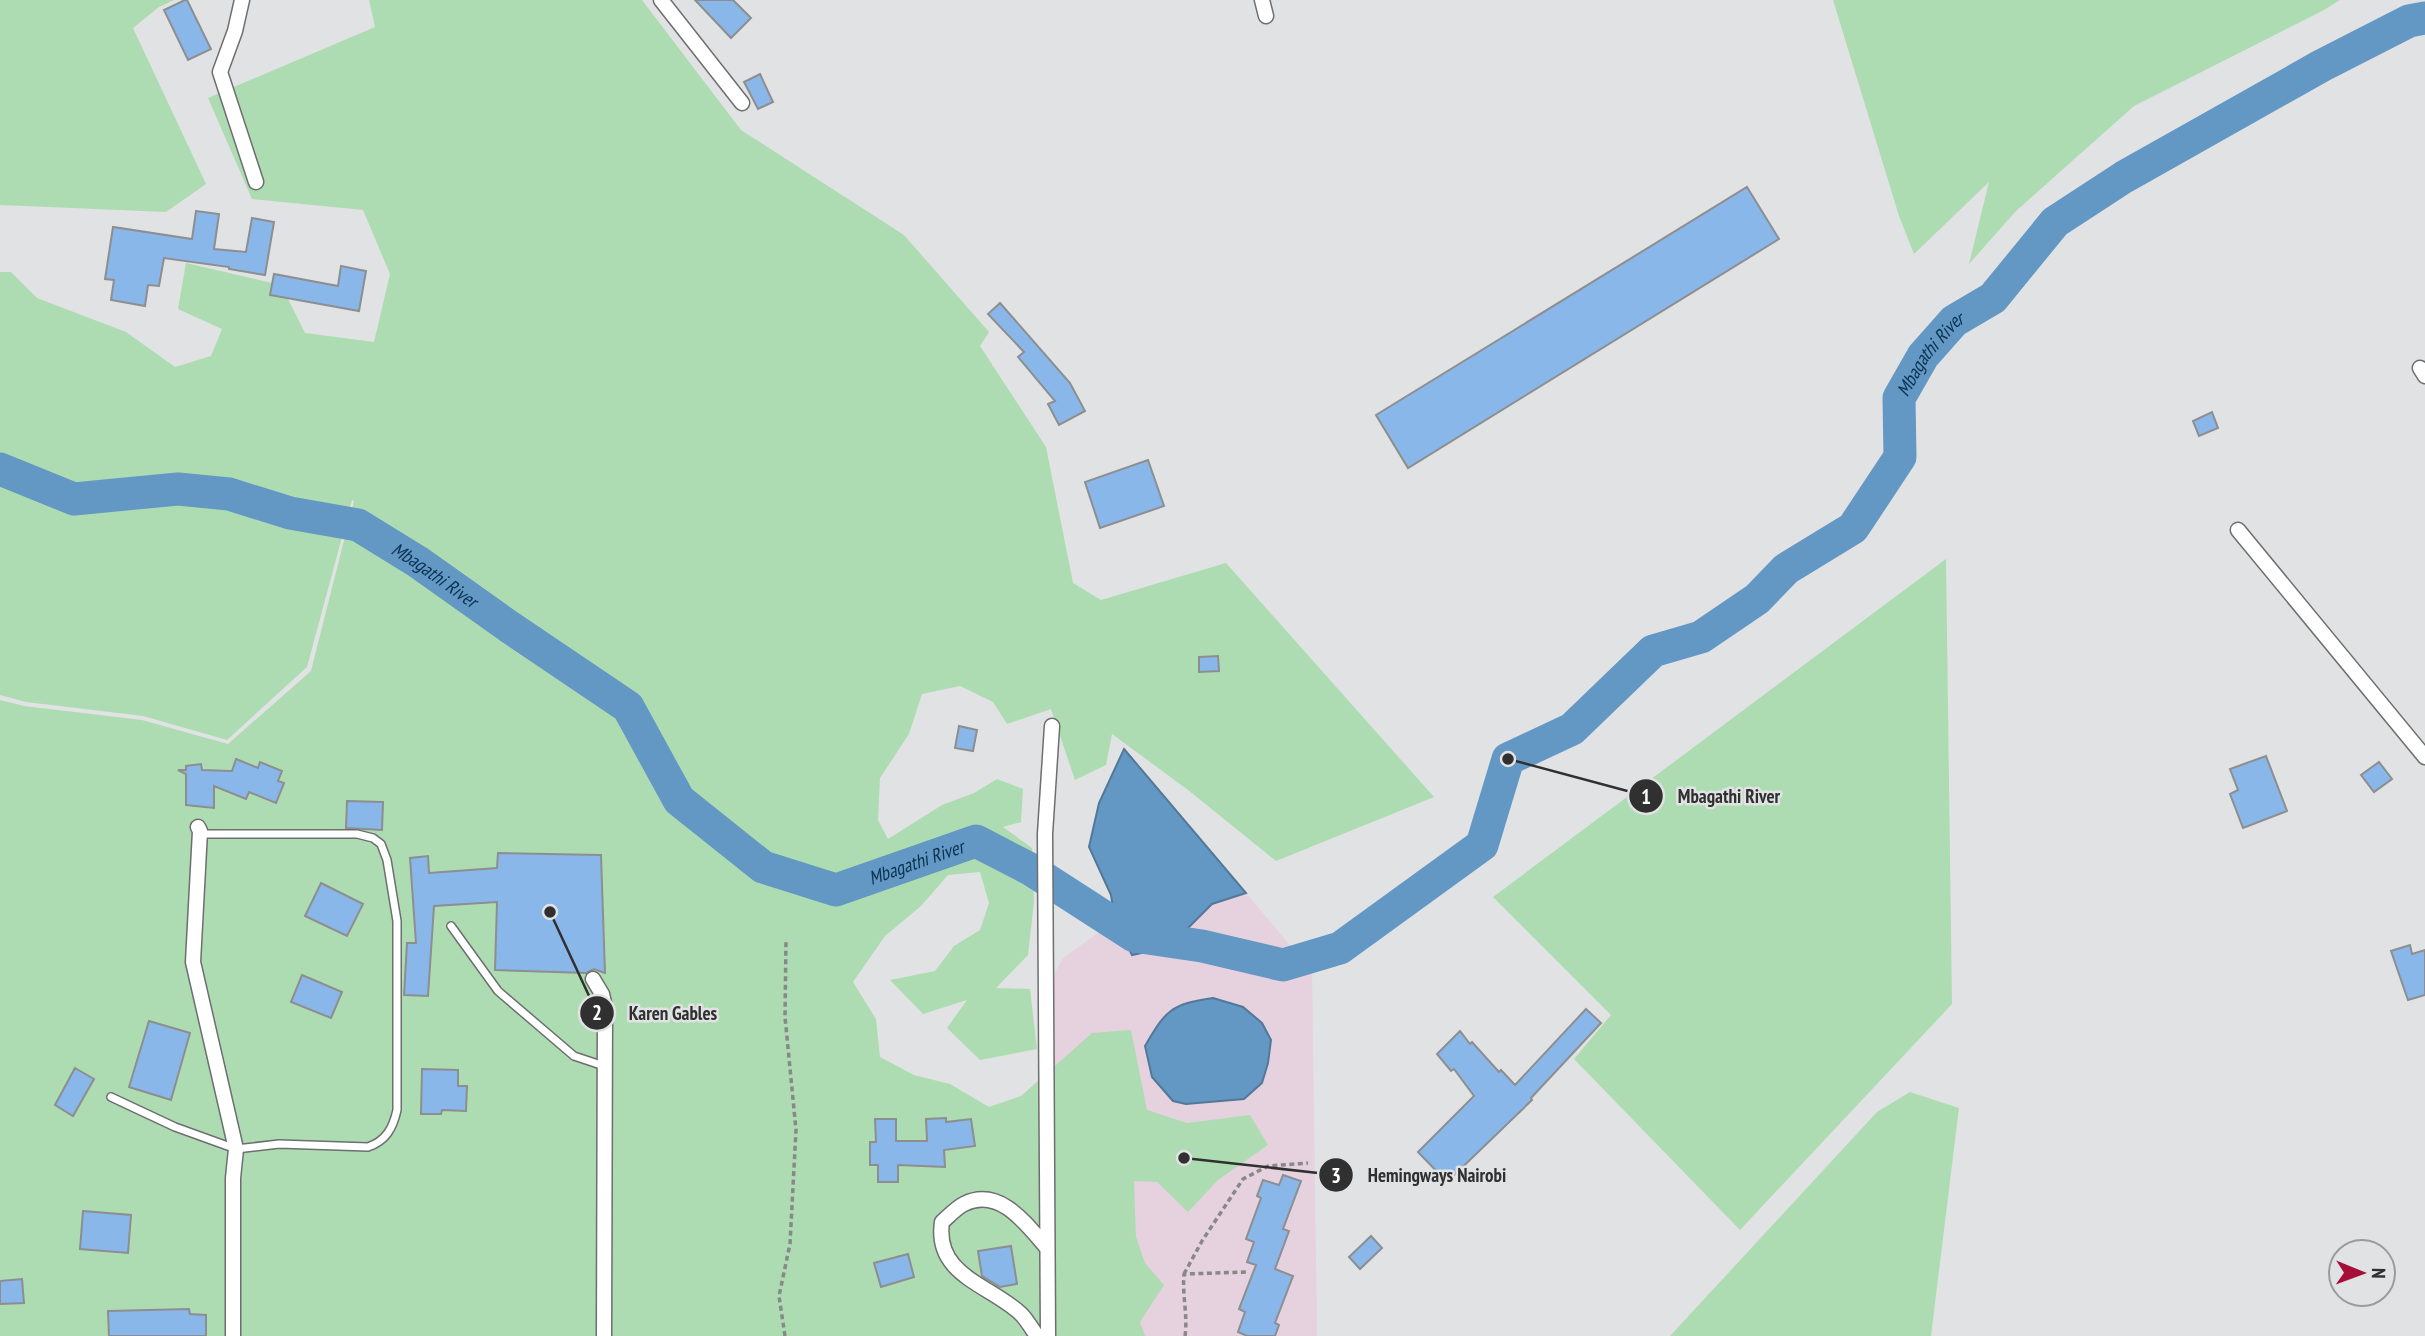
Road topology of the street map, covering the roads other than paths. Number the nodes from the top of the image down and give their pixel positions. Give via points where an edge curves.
1 (242, 0) edge
2 (661, 0) edge
3 (1262, 0) edge
4 (1266, 16) dead end
5 (742, 103) dead end
6 (256, 182) dead end
7 (2238, 530) dead end
8 (1052, 726) dead end
9 (2425, 757) edge
10 (199, 829) joint
11 (451, 926) dead end
12 (593, 979) dead end
13 (604, 1066) junction
14 (111, 1097) dead end
15 (236, 1149) junction
16 (1046, 1248) junction
17 (233, 1336) edge
18 (604, 1336) edge
19 (1037, 1336) edge
20 (1048, 1336) edge

1 - 6 street via 220,72
2 - 5 street
3 - 4 street
7 - 9 street
8 - 16 street via 1045,834
10 - 15 street via 193,962
10 - 15 lane via 205,834 357,834 373,838 381,844 387,860 397,921 397,1110 386,1137 368,1147 279,1144
11 - 13 lane via 498,991 574,1056
12 - 13 street via 605,1007
13 - 18 street
14 - 15 lane
15 - 17 street
16 - 19 street via 1013,1210 991,1200 965,1203 942,1222 940,1237 946,1257 981,1288 1021,1314
16 - 20 street

